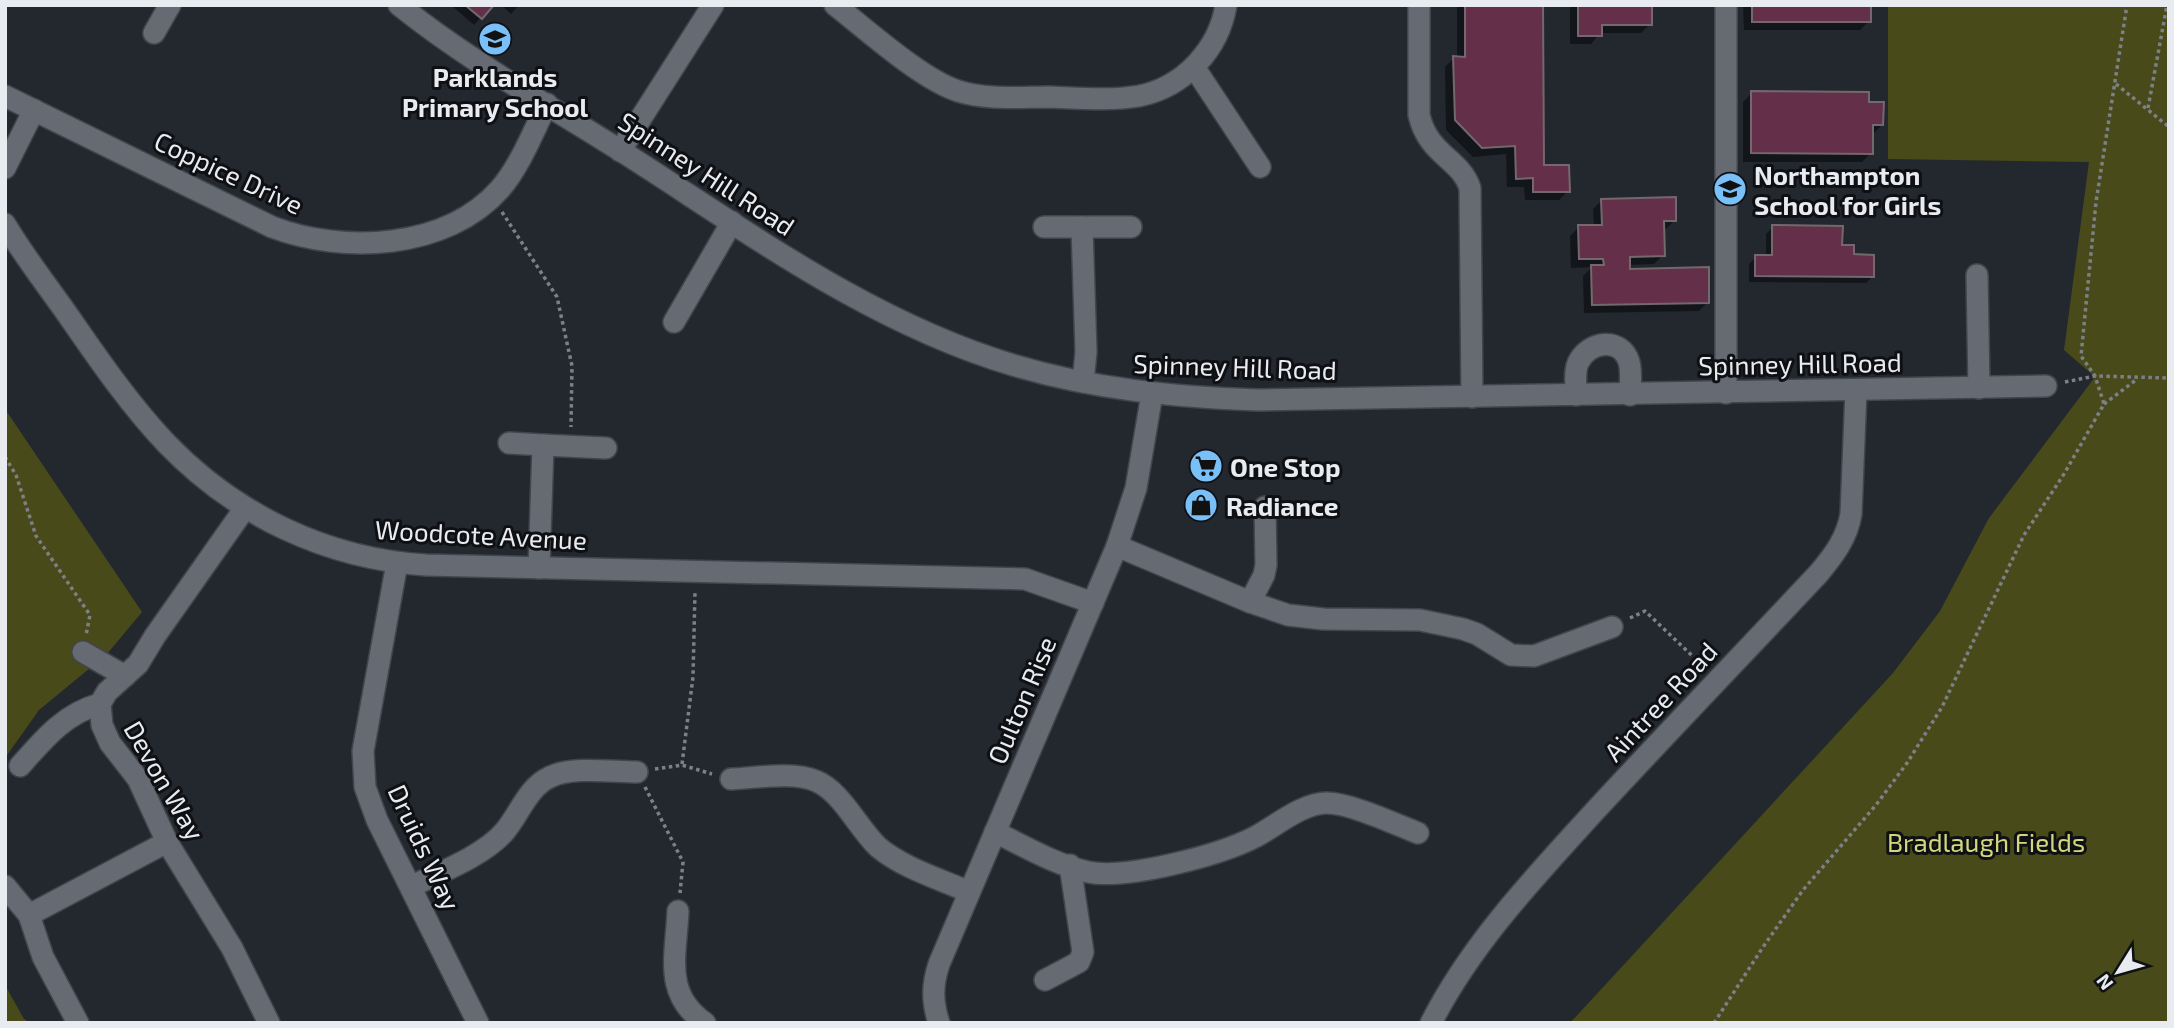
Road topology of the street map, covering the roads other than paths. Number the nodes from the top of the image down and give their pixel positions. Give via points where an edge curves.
1 (170, 5) edge
2 (399, 5) edge
3 (713, 5) edge
4 (835, 5) edge
5 (1226, 5) edge
6 (1419, 5) edge
7 (1726, 5) edge
8 (154, 33) dead end
9 (1194, 67) junction
10 (5, 96) edge
11 (547, 104) junction
12 (34, 110) junction
13 (620, 151) junction
14 (1260, 167) dead end
15 (5, 168) edge
16 (732, 222) junction
17 (5, 224) edge
18 (1044, 227) dead end
19 (1082, 227) junction
20 (1132, 227) dead end
21 (1978, 275) dead end
22 (674, 322) dead end
23 (1083, 382) junction
24 (2046, 386) road end
25 (1979, 388) junction
26 (1856, 390) junction
27 (1726, 393) junction
28 (1153, 394) junction
29 (1576, 395) junction
30 (1630, 395) junction
31 (1472, 397) junction
32 (509, 443) dead end
33 (543, 445) junction
34 (606, 448) dead end
35 (1265, 506) dead end
36 (245, 508) junction
37 (1117, 546) junction
38 (397, 563) junction
39 (539, 568) junction
40 (1250, 602) junction
41 (1093, 603) junction
42 (1612, 627) road end
43 (83, 652) road end
44 (125, 676) junction
45 (100, 704) junction
46 (19, 766) dead end
47 (637, 772) road end
48 (731, 779) road end
49 (995, 832) junction
50 (1418, 833) dead end
51 (167, 842) junction
52 (1070, 866) junction
53 (5, 886) edge
54 (412, 886) junction
55 (970, 892) junction
56 (678, 911) road end
57 (29, 915) junction
58 (1045, 980) dead end
59 (78, 1023) edge
60 (270, 1023) edge
61 (478, 1023) edge
62 (705, 1023) edge
63 (939, 1023) edge
64 (1431, 1023) edge

1 - 8 street
2 - 11 street, Spinney Hill Road
3 - 13 street
4 - 9 street via 923,72 958,91 1126,97 1154,92
5 - 9 street via 1218,37
6 - 31 street via 1422,127 1470,188
7 - 27 street
9 - 14 street
10 - 12 street, Coppice Drive
11 - 12 street, Coppice Drive via 513,171 492,197 463,218 417,235 379,242 291,234
11 - 13 street, Spinney Hill Road
12 - 15 street
13 - 16 street, Spinney Hill Road
16 - 22 street
16 - 23 street, Spinney Hill Road via 845,292 922,331 1011,364
17 - 36 street, Woodcote Avenue via 149,424 184,461
18 - 19 street
19 - 20 street
19 - 23 street
21 - 25 street
23 - 28 street, Spinney Hill Road
24 - 25 street, Spinney Hill Road
25 - 26 street, Spinney Hill Road
26 - 27 street, Spinney Hill Road
26 - 64 street, Aintree Road via 1853,494 1845,538 1819,573 1551,859 1455,980
27 - 30 street, Spinney Hill Road
28 - 31 street, Spinney Hill Road via 1258,400
28 - 37 street, Oulton Rise via 1136,488
29 - 30 street, Spinney Hill Road
29 - 30 street via 1581,359 1589,349 1606,344 1623,351 1628,360
29 - 31 street, Spinney Hill Road
32 - 33 street
33 - 34 street
33 - 39 street
35 - 40 street via 1266,565
36 - 38 street, Woodcote Avenue via 328,547
36 - 44 street, Devon Way via 138,664
37 - 40 street
37 - 41 street, Oulton Rise
38 - 39 street, Woodcote Avenue
38 - 54 street, Druids Way via 362,769 377,820
39 - 41 street, Woodcote Avenue via 1025,579
40 - 42 street via 1306,618 1404,618 1452,626 1522,658
41 - 49 street, Oulton Rise
43 - 44 street
44 - 45 street, Devon Way
45 - 46 street via 81,709 48,734
45 - 51 street, Devon Way via 106,734 138,779
47 - 54 street via 572,772 550,777 530,794 494,841
48 - 55 street via 796,776 817,780 879,847
49 - 52 street
49 - 55 street, Oulton Rise
50 - 52 street via 1327,803 1307,808 1236,845 1184,861 1112,873
51 - 57 street
51 - 60 street, Devon Way via 232,948
52 - 58 street via 1083,951 1079,962
53 - 57 street
54 - 61 street, Druids Way
55 - 63 street, Oulton Rise via 933,984
56 - 62 street via 676,987 687,1008
57 - 59 street via 43,957

